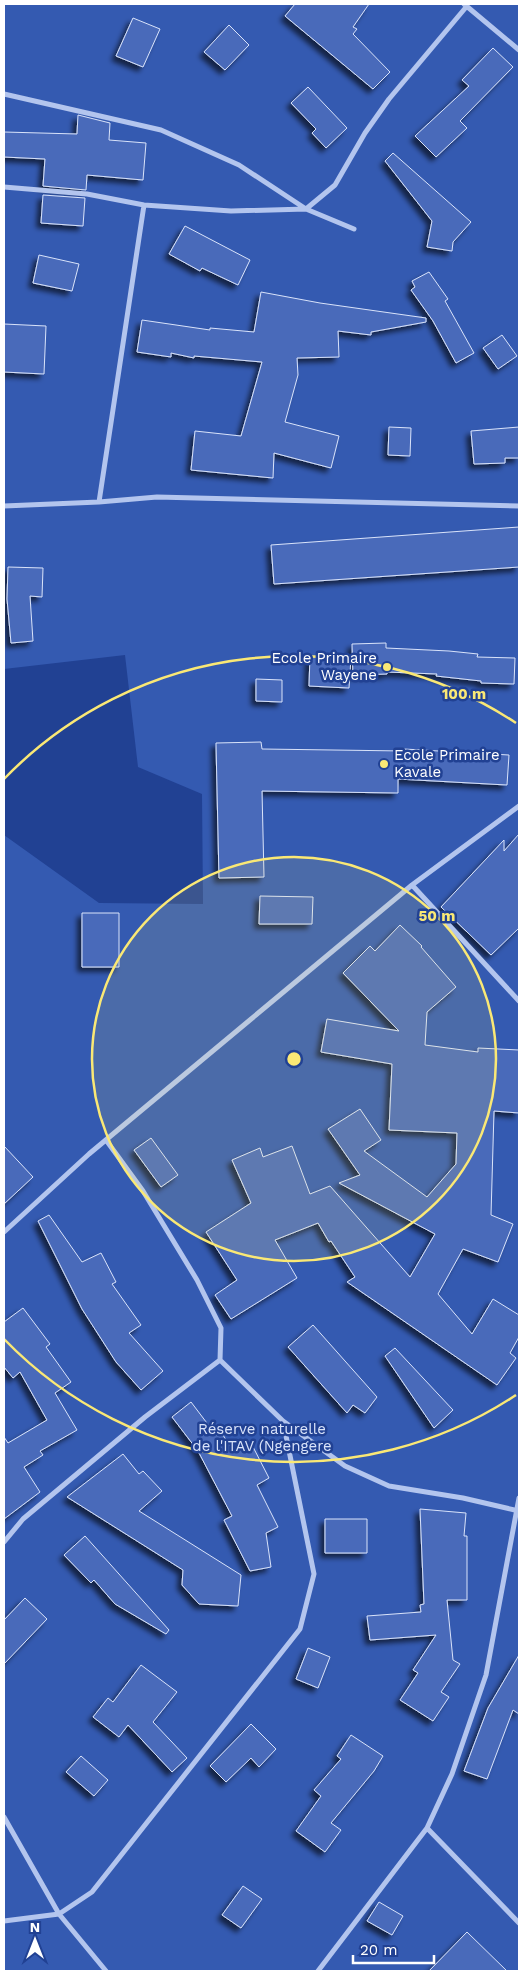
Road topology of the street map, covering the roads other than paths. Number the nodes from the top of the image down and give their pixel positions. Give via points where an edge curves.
1 (466, 5) edge
2 (519, 50) edge
3 (4, 94) edge
4 (4, 187) edge
5 (144, 205) junction
6 (306, 208) junction
7 (354, 229) dead end
8 (99, 502) junction
9 (4, 506) edge
10 (519, 506) edge
11 (519, 806) edge
12 (412, 885) junction
13 (519, 1001) edge
14 (106, 1140) junction
15 (4, 1232) edge
16 (220, 1360) junction
17 (283, 1421) junction
18 (519, 1498) edge
19 (518, 1510) edge
20 (4, 1542) edge
21 (4, 1817) edge
22 (427, 1828) junction
23 (60, 1914) junction
24 (4, 1922) edge
25 (519, 1923) edge
26 (106, 1971) edge
27 (318, 1971) edge

1 - 2 street
1 - 6 street via 389,99 335,185
3 - 6 street via 161,130 239,165
4 - 5 street via 87,194
5 - 6 street via 231,211
5 - 8 street
6 - 7 street
8 - 9 street
8 - 10 street via 157,497
11 - 12 street
12 - 13 street
12 - 14 street
14 - 15 street
14 - 16 street via 197,1280 222,1328
16 - 17 street
16 - 20 street via 23,1519
17 - 19 street via 345,1466 389,1486
17 - 23 street via 314,1574 300,1629 92,1892
18 - 19 street
19 - 22 street via 486,1675 452,1774
21 - 23 street
22 - 25 street
22 - 27 street
23 - 24 street
23 - 26 street

